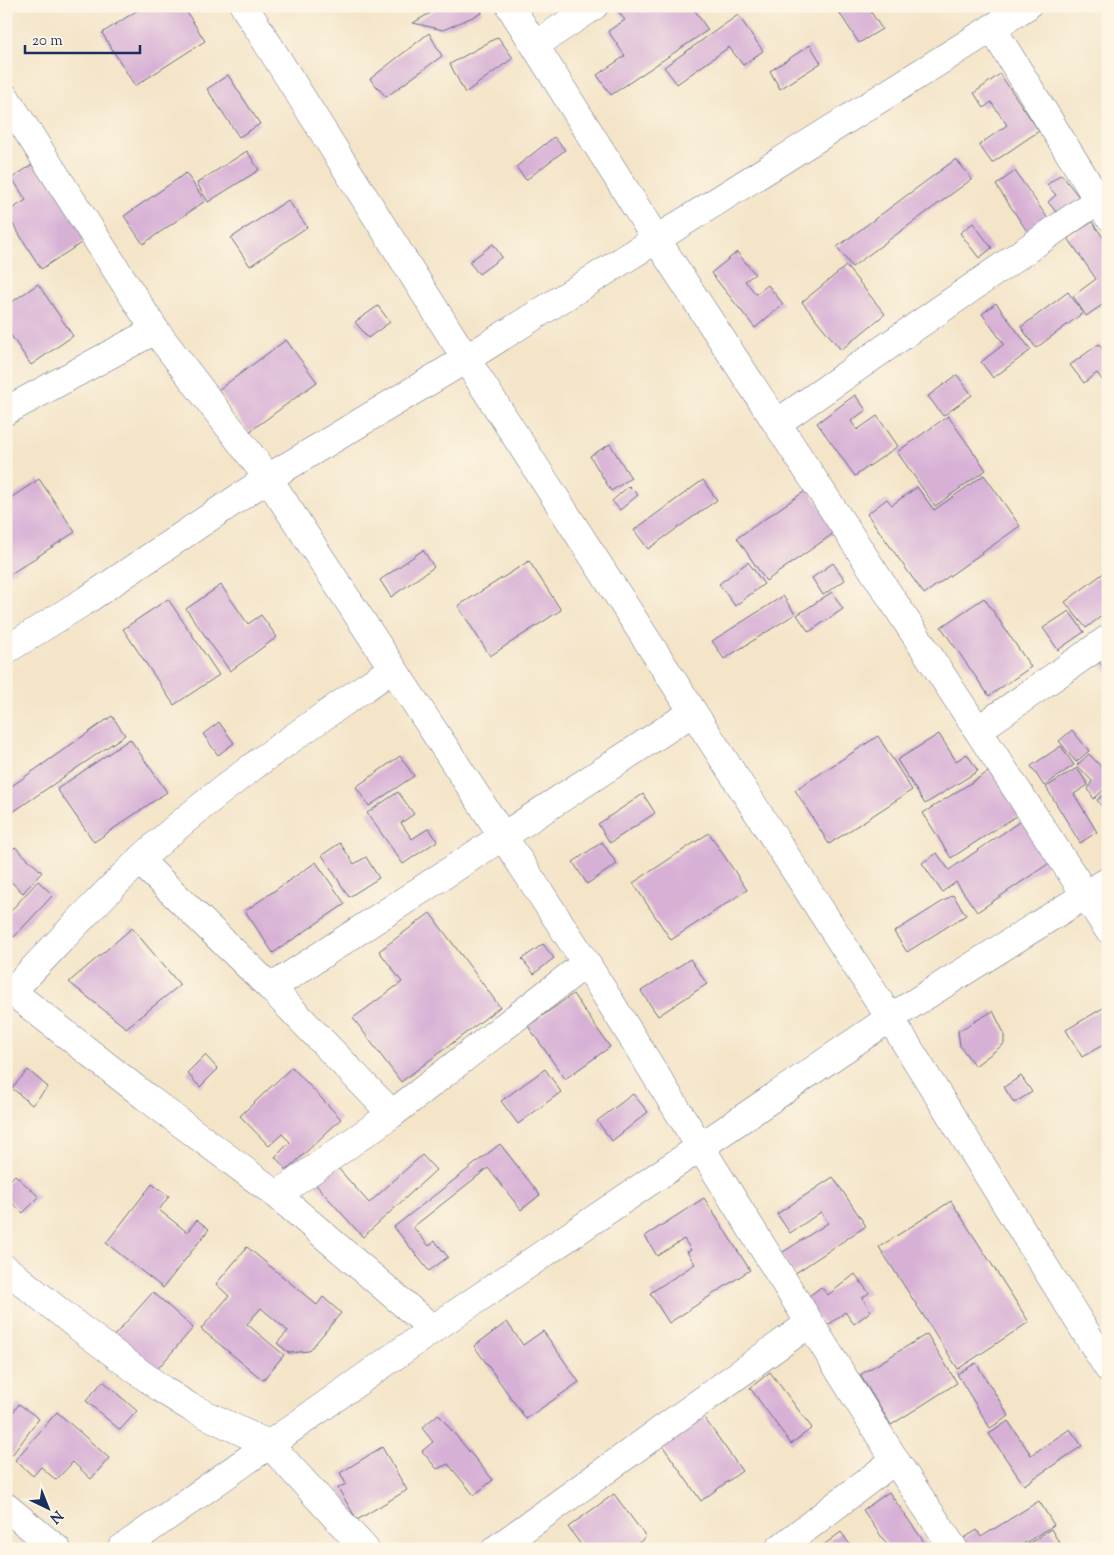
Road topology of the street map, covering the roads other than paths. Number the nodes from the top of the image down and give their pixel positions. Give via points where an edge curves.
1 (244, 6) edge
2 (510, 6) edge
3 (594, 6) edge
4 (1028, 6) edge
5 (992, 28) junction
6 (535, 45) junction
7 (9, 107) edge
8 (1103, 208) edge
9 (656, 239) junction
10 (156, 330) junction
11 (466, 359) junction
12 (6, 410) edge
13 (777, 423) junction
14 (268, 478) junction
15 (1108, 639) edge
16 (6, 650) edge
17 (392, 670) junction
18 (693, 712) junction
19 (978, 730) junction
20 (502, 836) junction
21 (139, 860) junction
22 (1097, 888) edge
23 (1108, 929) edge
24 (586, 963) junction
25 (272, 988) junction
26 (9, 989) edge
27 (890, 1018) junction
28 (392, 1114) junction
29 (701, 1148) junction
30 (277, 1195) junction
31 (6, 1269) edge
32 (810, 1324) junction
33 (433, 1329) junction
34 (1108, 1368) edge
35 (270, 1445) junction
36 (895, 1460) junction
37 (6, 1507) edge
38 (57, 1549) edge
39 (122, 1549) edge
40 (365, 1549) edge
41 (496, 1549) edge
42 (779, 1549) edge
43 (954, 1549) edge

1 - 11 street
2 - 6 street
3 - 6 street
4 - 5 street
5 - 8 street
5 - 9 street
6 - 9 street
7 - 10 street
8 - 13 street
9 - 11 street
9 - 13 street
10 - 12 street
10 - 14 street
11 - 14 street
11 - 18 street
13 - 19 street
14 - 16 street via 96,594
14 - 17 street
15 - 19 street
17 - 20 street
17 - 21 street via 262,759
18 - 20 street
18 - 27 street
19 - 22 street
20 - 24 street
20 - 25 street
21 - 25 street
21 - 26 street
22 - 23 street
22 - 27 street
24 - 28 street
24 - 29 street
25 - 28 street
26 - 30 street
27 - 29 street
27 - 34 street
28 - 30 street
29 - 32 street
29 - 33 street
30 - 33 street
31 - 35 street via 163,1390 190,1407
32 - 36 street
32 - 41 street
33 - 35 street
35 - 39 street
35 - 40 street
36 - 42 street
36 - 43 street
37 - 38 street

